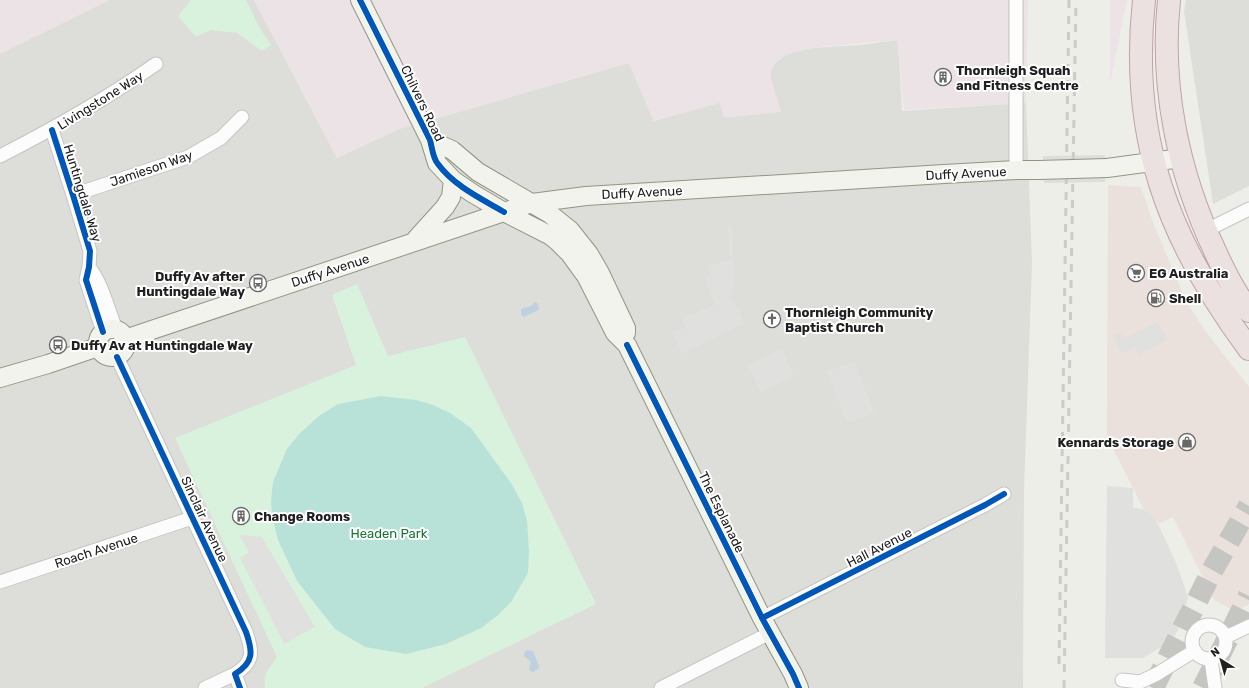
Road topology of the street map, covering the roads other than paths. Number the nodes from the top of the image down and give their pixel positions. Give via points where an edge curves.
1 (360, 0) edge
2 (1016, 0) edge
3 (1144, 0) edge
4 (1169, 0) edge
5 (156, 64) dead end
6 (242, 117) dead end
7 (52, 130) junction
8 (430, 140) junction
9 (0, 156) edge
10 (1181, 158) junction
11 (1153, 162) junction
12 (1016, 170) junction
13 (483, 175) junction
14 (453, 180) junction
15 (73, 195) junction
16 (532, 203) junction
17 (1249, 209) edge
18 (504, 212) junction
19 (1205, 231) junction
20 (552, 236) junction
21 (414, 241) junction
22 (1249, 311) edge
23 (110, 337) junction
24 (627, 345) junction
25 (1249, 349) edge
26 (117, 357) joint
27 (0, 378) edge
28 (1004, 494) dead end
29 (192, 518) junction
30 (0, 582) edge
31 (766, 625) junction
32 (1249, 626) edge
33 (1226, 637) junction
34 (1194, 651) junction
35 (1211, 660) junction
36 (235, 674) junction
37 (1122, 680) dead end
38 (205, 688) edge
39 (240, 688) edge
40 (661, 688) edge
41 (799, 688) edge
42 (1215, 688) edge

1 - 8 main road, Chilvers Road
2 - 12 street
3 - 11 highway via 1140,31 1140,70 1146,127
4 - 10 highway via 1169,89
5 - 7 street, Livingstone Way
6 - 15 street, Jamieson Way via 221,138 188,157
7 - 9 street, Livingstone Way
7 - 15 street, Huntingdale Way
8 - 13 main road, Chilvers Road via 452,150
8 - 14 main road, Chilvers Road via 437,163
10 - 11 main road, Duffy Avenue
10 - 19 highway
11 - 12 main road, Duffy Avenue, bridge via 1107,168
11 - 25 highway via 1181,238 1203,281
12 - 16 main road, Duffy Avenue via 586,196
13 - 16 main road, Chilvers Road
13 - 18 main road
14 - 18 main road, Chilvers Road
14 - 21 main road via 451,197 445,208
15 - 23 street, Huntingdale Way via 90,250 86,280
16 - 18 main road, Duffy Avenue
16 - 20 main road via 547,223
16 - 24 main road, The Esplanade via 570,230 589,254 626,328
17 - 19 street
18 - 20 main road, The Esplanade
18 - 21 main road, Duffy Avenue
19 - 22 highway via 1228,277
20 - 24 main road, The Esplanade via 570,254 586,276 615,333
21 - 23 main road, Duffy Avenue
23 - 26 main road via 103,355
23 - 27 main road, Duffy Avenue via 48,364
24 - 31 main road, The Esplanade
26 - 29 street, Sinclair Avenue
28 - 31 street, Hall Avenue
29 - 30 street, Roach Avenue
29 - 36 street, Sinclair Avenue via 250,643 249,662
31 - 40 street, Hall Avenue
31 - 41 main road, The Esplanade
32 - 33 street
33 - 34 street via 1211,625 1201,627 1193,635
33 - 35 street via 1224,652
34 - 35 street via 1201,658
34 - 37 street via 1140,682
35 - 42 street
36 - 38 street, Sinclair Avenue
36 - 39 street

